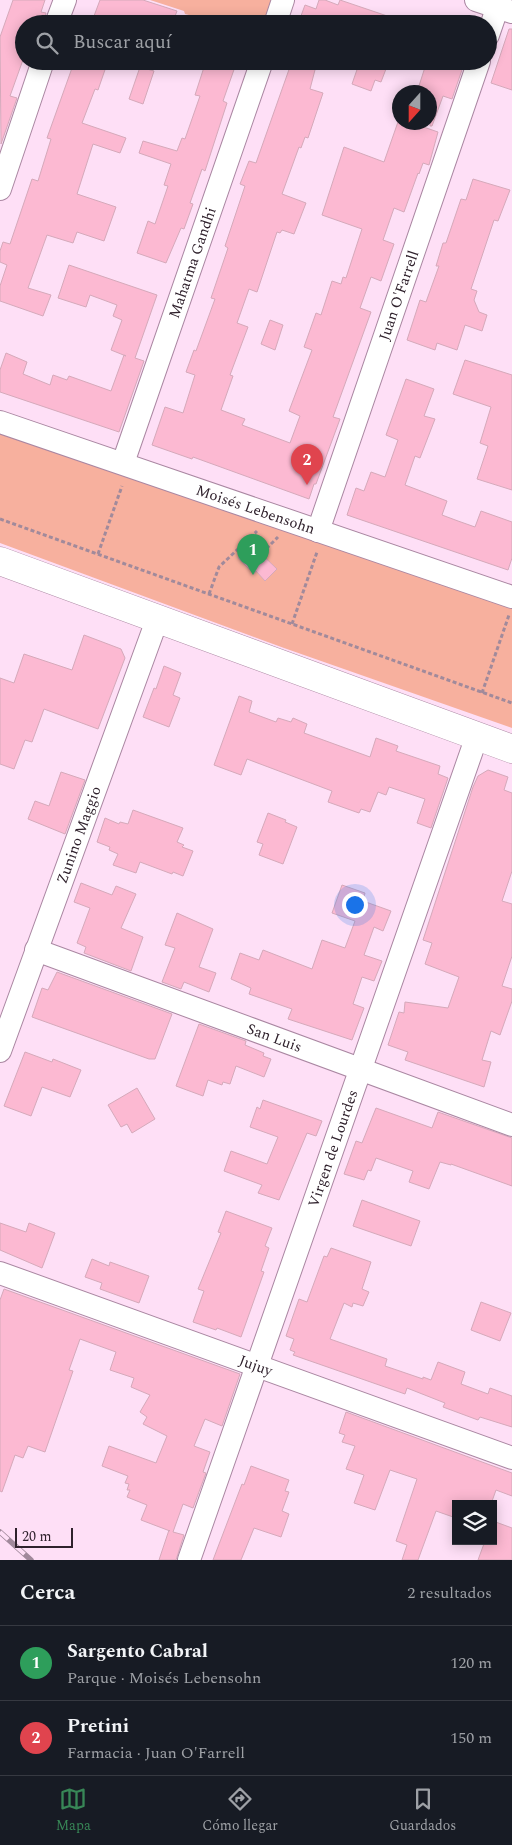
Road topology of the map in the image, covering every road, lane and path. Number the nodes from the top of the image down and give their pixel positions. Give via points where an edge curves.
1 (65, 0) edge
2 (283, 0) edge
3 (476, 0) edge
4 (503, 7) edge
5 (59, 15) edge
6 (278, 15) edge
7 (497, 18) edge
8 (41, 70) edge
9 (259, 70) edge
10 (476, 70) edge
11 (0, 189) edge
12 (0, 422) edge
13 (122, 474) junction
14 (0, 518) edge
15 (292, 522) junction
16 (257, 531) dead end
17 (248, 539) junction
18 (317, 541) junction
19 (98, 554) junction
20 (0, 561) edge
21 (209, 594) junction
22 (511, 604) edge
23 (157, 620) junction
24 (292, 624) junction
25 (482, 693) junction
26 (512, 704) edge
27 (477, 736) junction
28 (512, 748) edge
29 (36, 950) junction
30 (0, 1051) edge
31 (360, 1069) junction
32 (512, 1125) edge
33 (0, 1273) edge
34 (257, 1365) junction
35 (512, 1458) edge
36 (189, 1560) edge

1 - 5 street
2 - 6 street
3 - 4 street
4 - 7 street
8 - 11 street
9 - 13 street, Mahatma Gandhi
10 - 18 street, Juan O'Farrell
12 - 13 street, Moisés Lebensohn
13 - 15 street, Moisés Lebensohn
13 - 19 path
14 - 19 path
15 - 17 path via 262,553
15 - 18 street, Moisés Lebensohn
16 - 17 path
17 - 21 path via 219,568
18 - 22 street, Moisés Lebensohn
18 - 24 path
19 - 21 path
20 - 23 main road
21 - 24 path
22 - 25 path
23 - 27 main road
23 - 29 street, Zunino Maggio
24 - 25 path
25 - 26 path
27 - 28 main road
27 - 31 street, Virgen de Lourdes
29 - 30 street, Zunino Maggio
29 - 31 street, San Luis
31 - 32 street, San Luis
31 - 34 street, Virgen de Lourdes
33 - 34 street, Jujuy
34 - 35 street, Jujuy
34 - 36 street, Virgen de Lourdes

